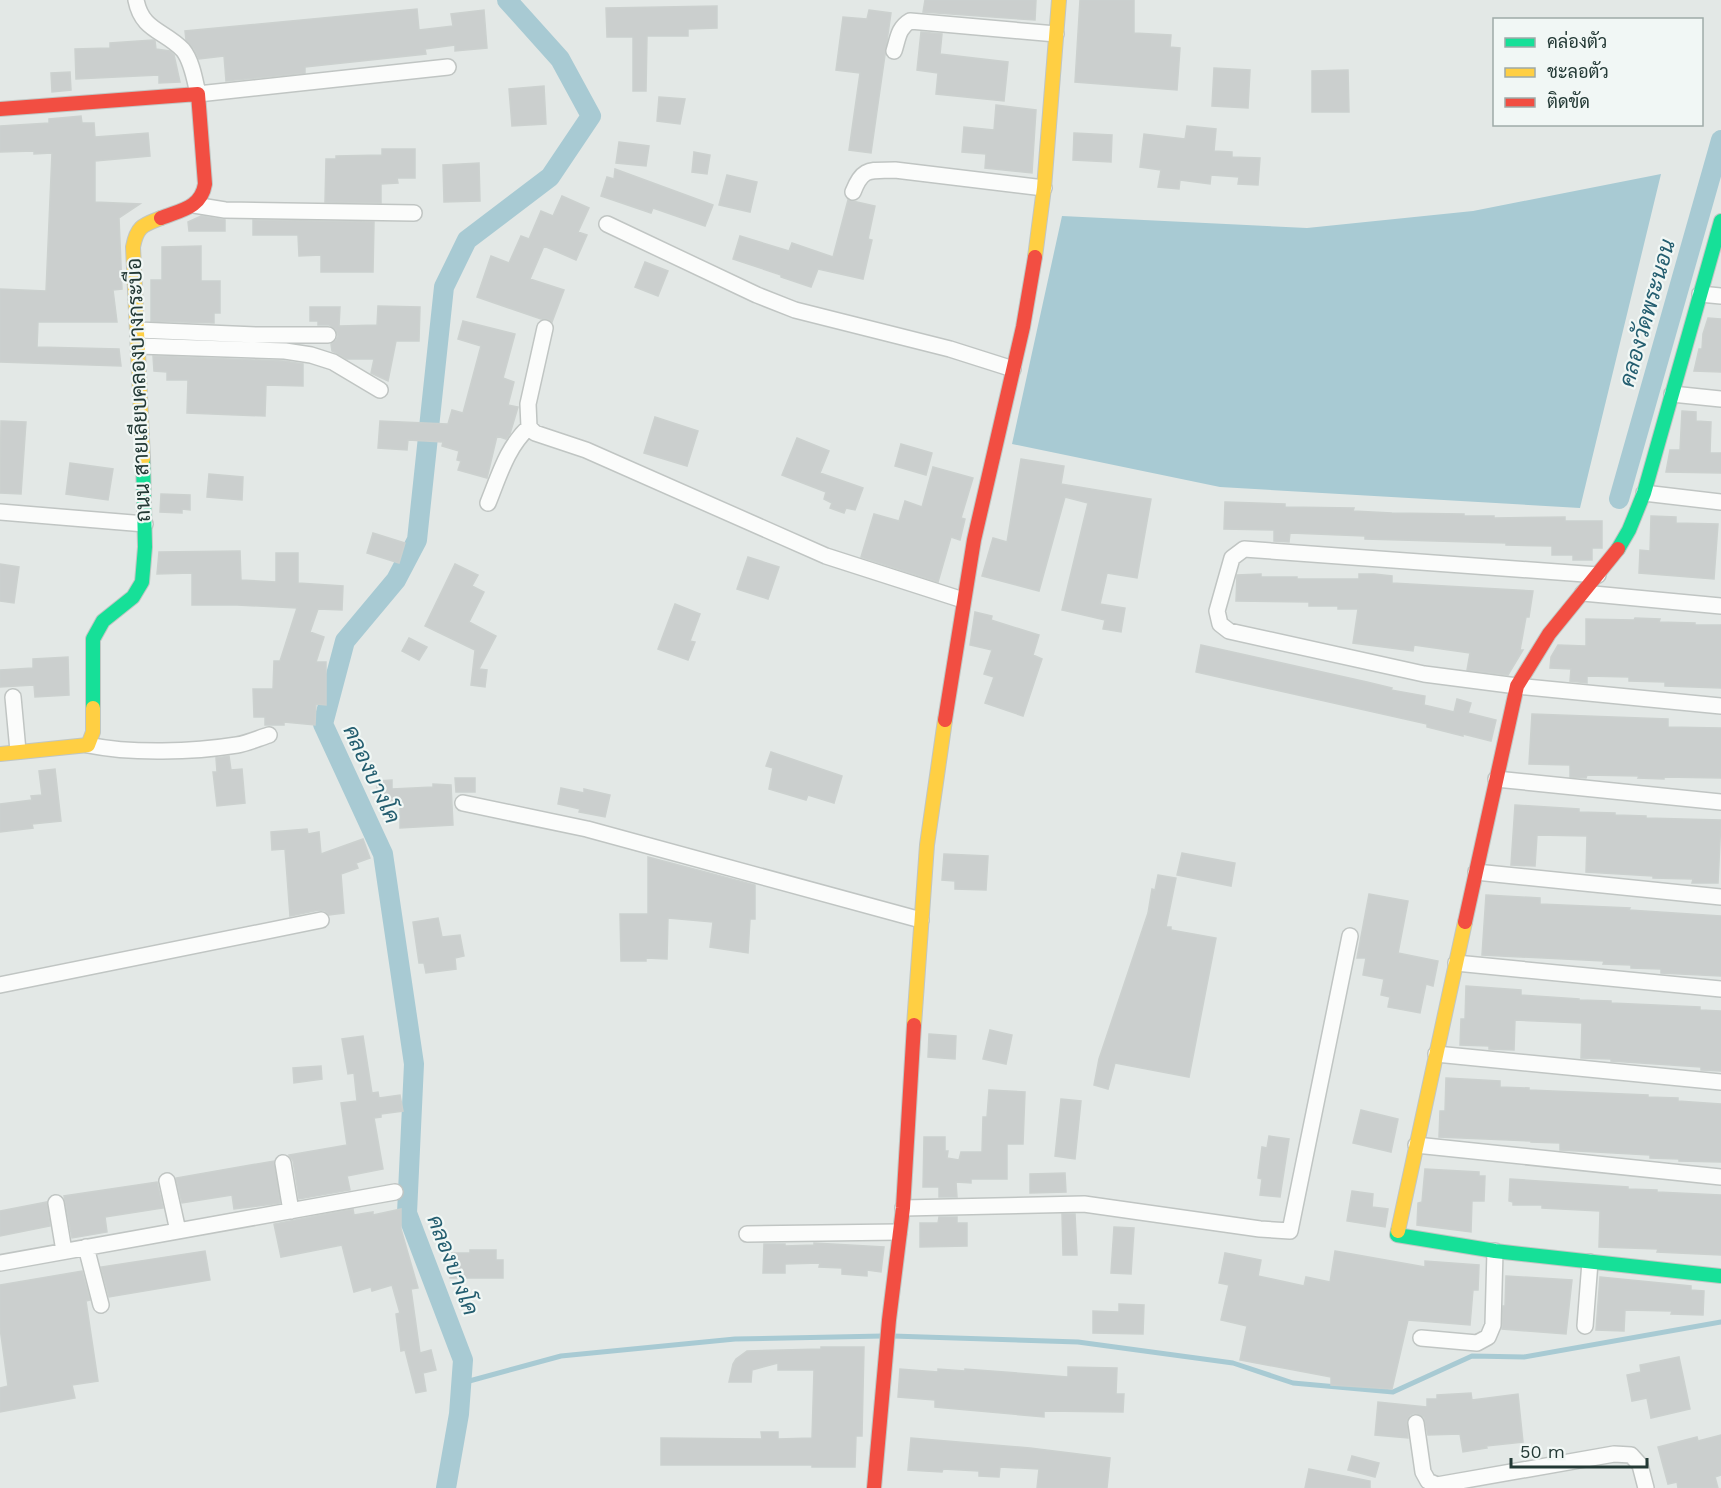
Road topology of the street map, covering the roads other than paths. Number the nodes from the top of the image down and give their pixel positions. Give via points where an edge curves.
1 (136, 0) edge
2 (1059, 0) edge
3 (1056, 34) junction
4 (894, 51) dead end
5 (448, 67) dead end
6 (198, 94) junction
7 (0, 109) edge
8 (1044, 188) junction
9 (853, 192) dead end
10 (194, 205) junction
11 (414, 213) dead end
12 (1721, 221) edge
13 (607, 224) dead end
14 (1700, 294) junction
15 (1721, 296) edge
16 (545, 328) dead end
17 (138, 330) junction
18 (328, 335) dead end
19 (139, 346) junction
20 (1013, 369) junction
21 (380, 390) dead end
22 (1672, 394) junction
23 (1721, 399) edge
24 (529, 427) junction
25 (1644, 493) junction
26 (1721, 502) edge
27 (488, 503) dead end
28 (0, 512) edge
29 (144, 524) junction
30 (1598, 575) junction
31 (1583, 593) junction
32 (963, 600) junction
33 (1721, 606) edge
34 (1517, 686) junction
35 (13, 697) dead end
36 (1721, 706) edge
37 (269, 735) dead end
38 (88, 745) junction
39 (18, 751) junction
40 (0, 754) edge
41 (1497, 779) junction
42 (1721, 802) edge
43 (463, 803) dead end
44 (1476, 872) junction
45 (1721, 897) edge
46 (921, 920) junction
47 (321, 921) dead end
48 (1350, 936) dead end
49 (1456, 963) junction
50 (0, 985) edge
51 (1721, 989) edge
52 (1436, 1054) junction
53 (1721, 1082) edge
54 (1416, 1145) junction
55 (283, 1163) dead end
56 (1721, 1178) edge
57 (168, 1181) dead end
58 (394, 1192) dead end
59 (56, 1203) dead end
60 (903, 1208) junction
61 (291, 1210) junction
62 (178, 1231) junction
63 (899, 1233) junction
64 (747, 1234) dead end
65 (86, 1247) junction
66 (64, 1251) junction
67 (1495, 1251) junction
68 (1590, 1262) junction
69 (0, 1263) edge
70 (1721, 1276) edge
71 (101, 1305) dead end
72 (1585, 1326) dead end
73 (1421, 1338) dead end
74 (1416, 1423) dead end
75 (874, 1488) edge
76 (1646, 1488) edge

1 - 6 street via 143,20 184,51
2 - 3 street
3 - 4 street via 910,21 900,30
3 - 8 street
5 - 6 street
6 - 7 street
6 - 10 street via 206,184
8 - 9 street via 884,171 864,173
8 - 20 street
10 - 11 street via 225,210
10 - 17 street, ถนน สายเลียบคลองบางกระบือ via 142,225 135,236
12 - 14 street
13 - 20 street via 795,310
14 - 15 street
14 - 22 street
16 - 24 street via 528,404
17 - 18 street
17 - 19 street, ถนน สายเลียบคลองบางกระบือ
19 - 21 street via 311,355 333,362
19 - 29 street, ถนน สายเลียบคลองบางกระบือ
20 - 32 street
22 - 23 street
22 - 25 street
24 - 27 street via 512,447
24 - 32 street via 535,433 586,450 806,548
25 - 26 street
25 - 30 street via 1629,530
28 - 29 street
29 - 38 street, ถนน สายเลียบคลองบางกระบือ via 142,584 96,628 93,639 93,732
30 - 31 street
30 - 34 street via 1244,549 1232,558 1217,611 1220,624 1229,631 1424,674
31 - 33 street
31 - 34 street via 1549,634
32 - 46 street via 927,845
34 - 36 street
34 - 41 street
35 - 39 street
37 - 38 street via 240,745 193,750 112,750
38 - 39 street
39 - 40 street
41 - 42 street
41 - 44 street
43 - 46 street via 586,829
44 - 45 street
44 - 49 street
46 - 60 street
47 - 50 street
48 - 60 street via 1290,1231 1084,1204
49 - 51 street
49 - 52 street
52 - 53 street
52 - 54 street
54 - 56 street
54 - 67 street via 1397,1235
55 - 61 street
57 - 62 street
58 - 61 street
59 - 66 street
60 - 63 street
61 - 62 street
62 - 65 street
63 - 64 street
63 - 75 street
65 - 66 street
65 - 71 street
66 - 69 street
67 - 68 street
67 - 73 street via 1493,1325 1488,1337 1477,1343
68 - 70 street
68 - 72 street
74 - 76 street via 1423,1472 1428,1481 1437,1485 1614,1454 1630,1455 1640,1465

